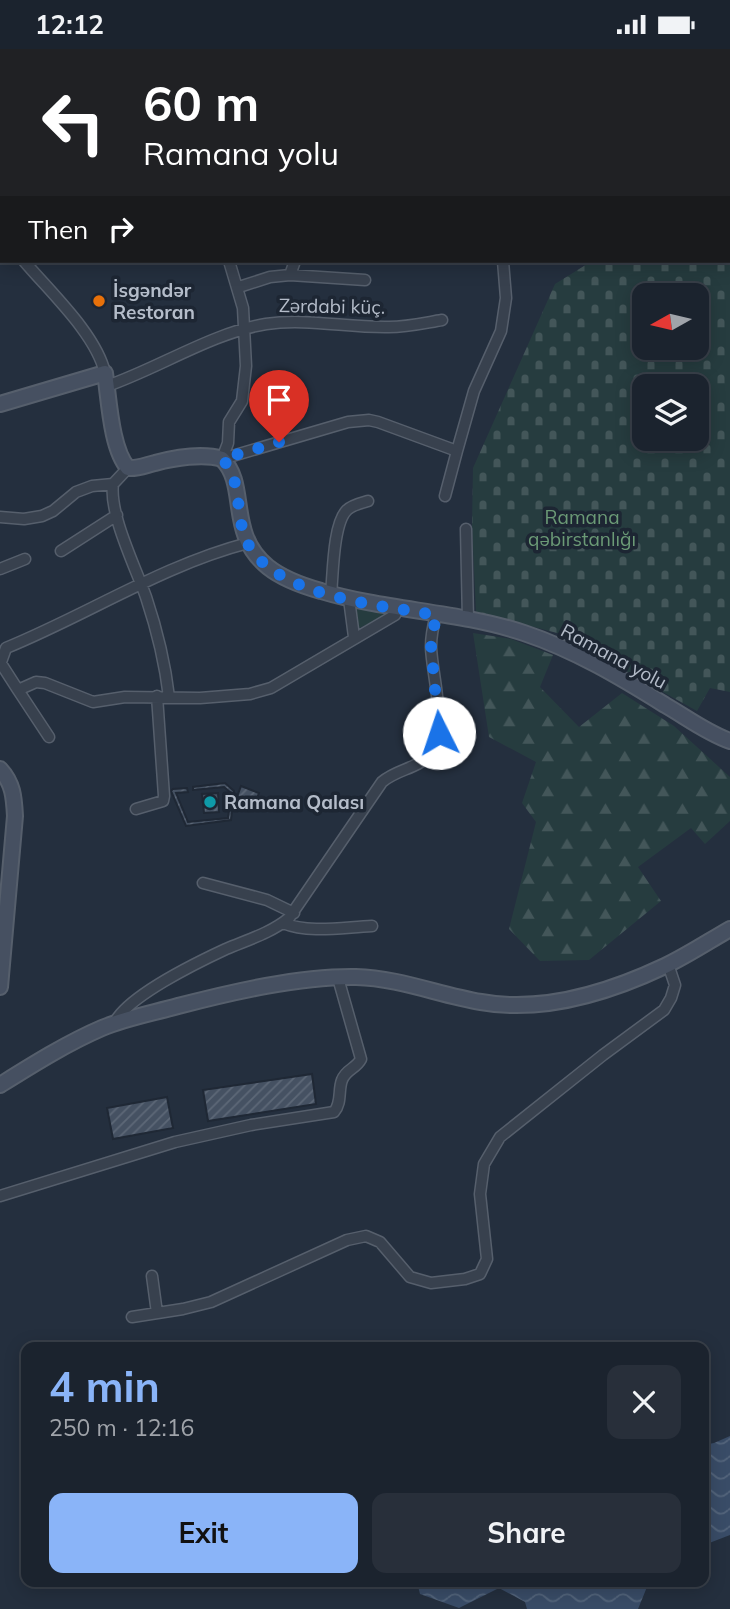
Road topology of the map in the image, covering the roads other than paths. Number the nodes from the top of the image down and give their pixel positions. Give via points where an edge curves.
1 (26, 263) edge
2 (230, 263) edge
3 (294, 263) edge
4 (503, 263) edge
5 (290, 275) junction
6 (365, 280) dead end
7 (239, 287) junction
8 (442, 320) dead end
9 (245, 329) junction
10 (106, 380) junction
11 (0, 404) edge
12 (457, 451) junction
13 (222, 459) junction
14 (128, 468) junction
15 (113, 484) junction
16 (445, 496) dead end
17 (368, 501) dead end
18 (117, 515) junction
19 (0, 517) edge
20 (466, 529) dead end
21 (248, 543) junction
22 (61, 551) dead end
23 (25, 559) dead end
24 (0, 569) edge
25 (141, 585) junction
26 (331, 594) junction
27 (349, 599) junction
28 (398, 608) junction
29 (436, 615) junction
30 (468, 620) junction
31 (354, 637) junction
32 (3, 644) edge
33 (0, 662) edge
34 (18, 690) junction
35 (157, 696) junction
36 (169, 697) junction
37 (48, 737) dead end
38 (730, 741) edge
39 (0, 769) edge
40 (136, 809) dead end
41 (203, 883) dead end
42 (5, 885) edge
43 (294, 913) junction
44 (283, 923) junction
45 (372, 926) dead end
46 (730, 929) edge
47 (668, 964) junction
48 (338, 978) junction
49 (0, 987) edge
50 (114, 1024) junction
51 (0, 1086) edge
52 (0, 1195) edge
53 (152, 1276) dead end
54 (157, 1313) junction
55 (132, 1317) dead end

1 - 10 street via 91,340 101,356
2 - 7 street
3 - 5 street
4 - 12 street via 506,298 500,331 474,391
5 - 6 street
5 - 7 street
7 - 9 street
8 - 9 street, Zərdabi küç. via 389,327 290,322
9 - 10 street, Zərdabi küç. via 142,374
9 - 13 street via 242,401 229,422
10 - 11 street, Zərdabi küç.
10 - 14 street via 117,445
12 - 13 street via 369,420
12 - 16 street
13 - 14 street
13 - 21 street, Ramana yolu via 233,474
14 - 15 street
15 - 18 street via 111,496
15 - 19 street via 76,492 42,516
17 - 26 street via 348,509 342,517
18 - 22 street
18 - 25 street
20 - 30 street
21 - 25 street via 212,552
21 - 26 street, Ramana yolu via 280,576
23 - 24 street
25 - 32 street via 38,635
25 - 36 street via 158,638
26 - 27 street, Ramana yolu
27 - 28 street, Ramana yolu
27 - 31 street
28 - 29 street, Ramana yolu
28 - 31 street via 395,615
29 - 30 street, Ramana yolu
29 - 43 street via 431,646 439,733 433,748 418,764 392,773 382,782
30 - 38 street, Ramana yolu via 523,632 574,653
31 - 36 street via 260,693
32 - 33 street
33 - 34 street
34 - 35 street via 36,682 93,702
34 - 37 street
35 - 36 street
35 - 40 street via 164,796 163,801
39 - 42 street via 14,800 15,836
41 - 43 street via 267,900
42 - 49 street
43 - 44 street
44 - 45 street via 307,929
44 - 50 street via 165,982 121,1011
46 - 47 street
47 - 48 street via 606,989 527,1005 479,1002 379,979
47 - 54 street via 675,985 664,1010 500,1137 484,1164 480,1194 486,1259 480,1273 431,1283 410,1277 380,1242 366,1236 347,1240 211,1301
48 - 50 street via 223,996
48 - 52 street via 361,1059 344,1075 334,1112 175,1142
50 - 51 street
53 - 54 street
54 - 55 street

